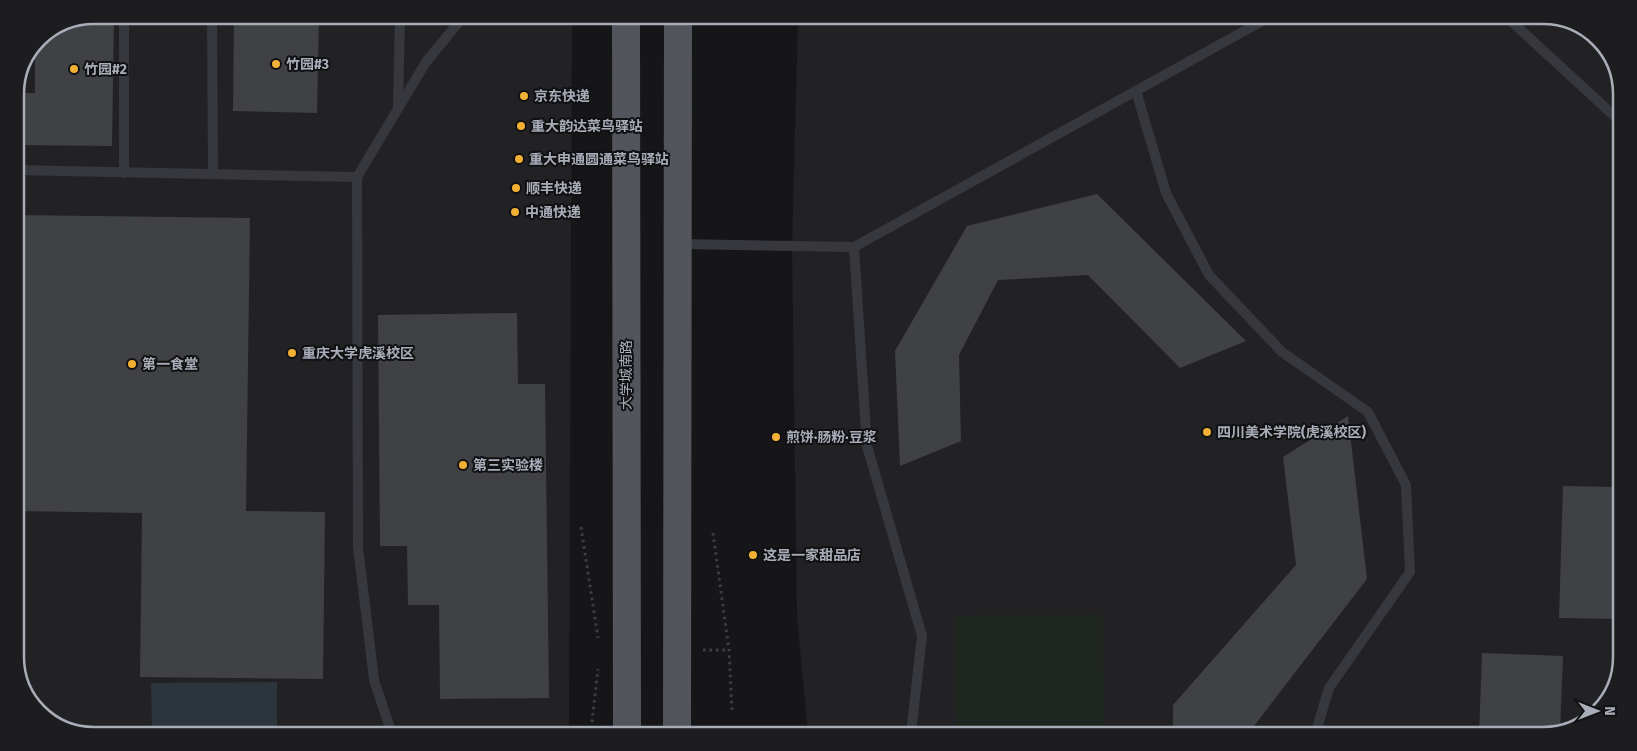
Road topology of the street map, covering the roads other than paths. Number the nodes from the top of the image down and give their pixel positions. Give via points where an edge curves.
1 (124, 24) edge
2 (212, 24) edge
3 (400, 24) edge
4 (457, 24) edge
5 (626, 24) edge
6 (678, 24) edge
7 (1257, 24) edge
8 (1514, 24) edge
9 (1136, 91) junction
10 (398, 108) junction
11 (1613, 115) edge
12 (24, 170) edge
13 (124, 173) junction
14 (213, 174) junction
15 (358, 177) junction
16 (679, 244) junction
17 (854, 247) junction
18 (390, 727) edge
19 (627, 727) edge
20 (677, 727) edge
21 (912, 727) edge
22 (1317, 727) edge

1 - 13 lane
2 - 14 lane
3 - 10 lane
4 - 10 lane via 426,62
5 - 19 main road, 大学城南路
6 - 16 main road
7 - 9 lane
8 - 11 lane
9 - 17 lane
9 - 22 lane via 1166,192 1209,274 1282,352 1368,412 1406,486 1410,572 1329,688
10 - 15 lane
12 - 13 lane
13 - 14 lane
14 - 15 lane
15 - 18 lane via 358,547 374,680
16 - 17 lane
16 - 20 main road
17 - 21 lane via 867,446 922,636

